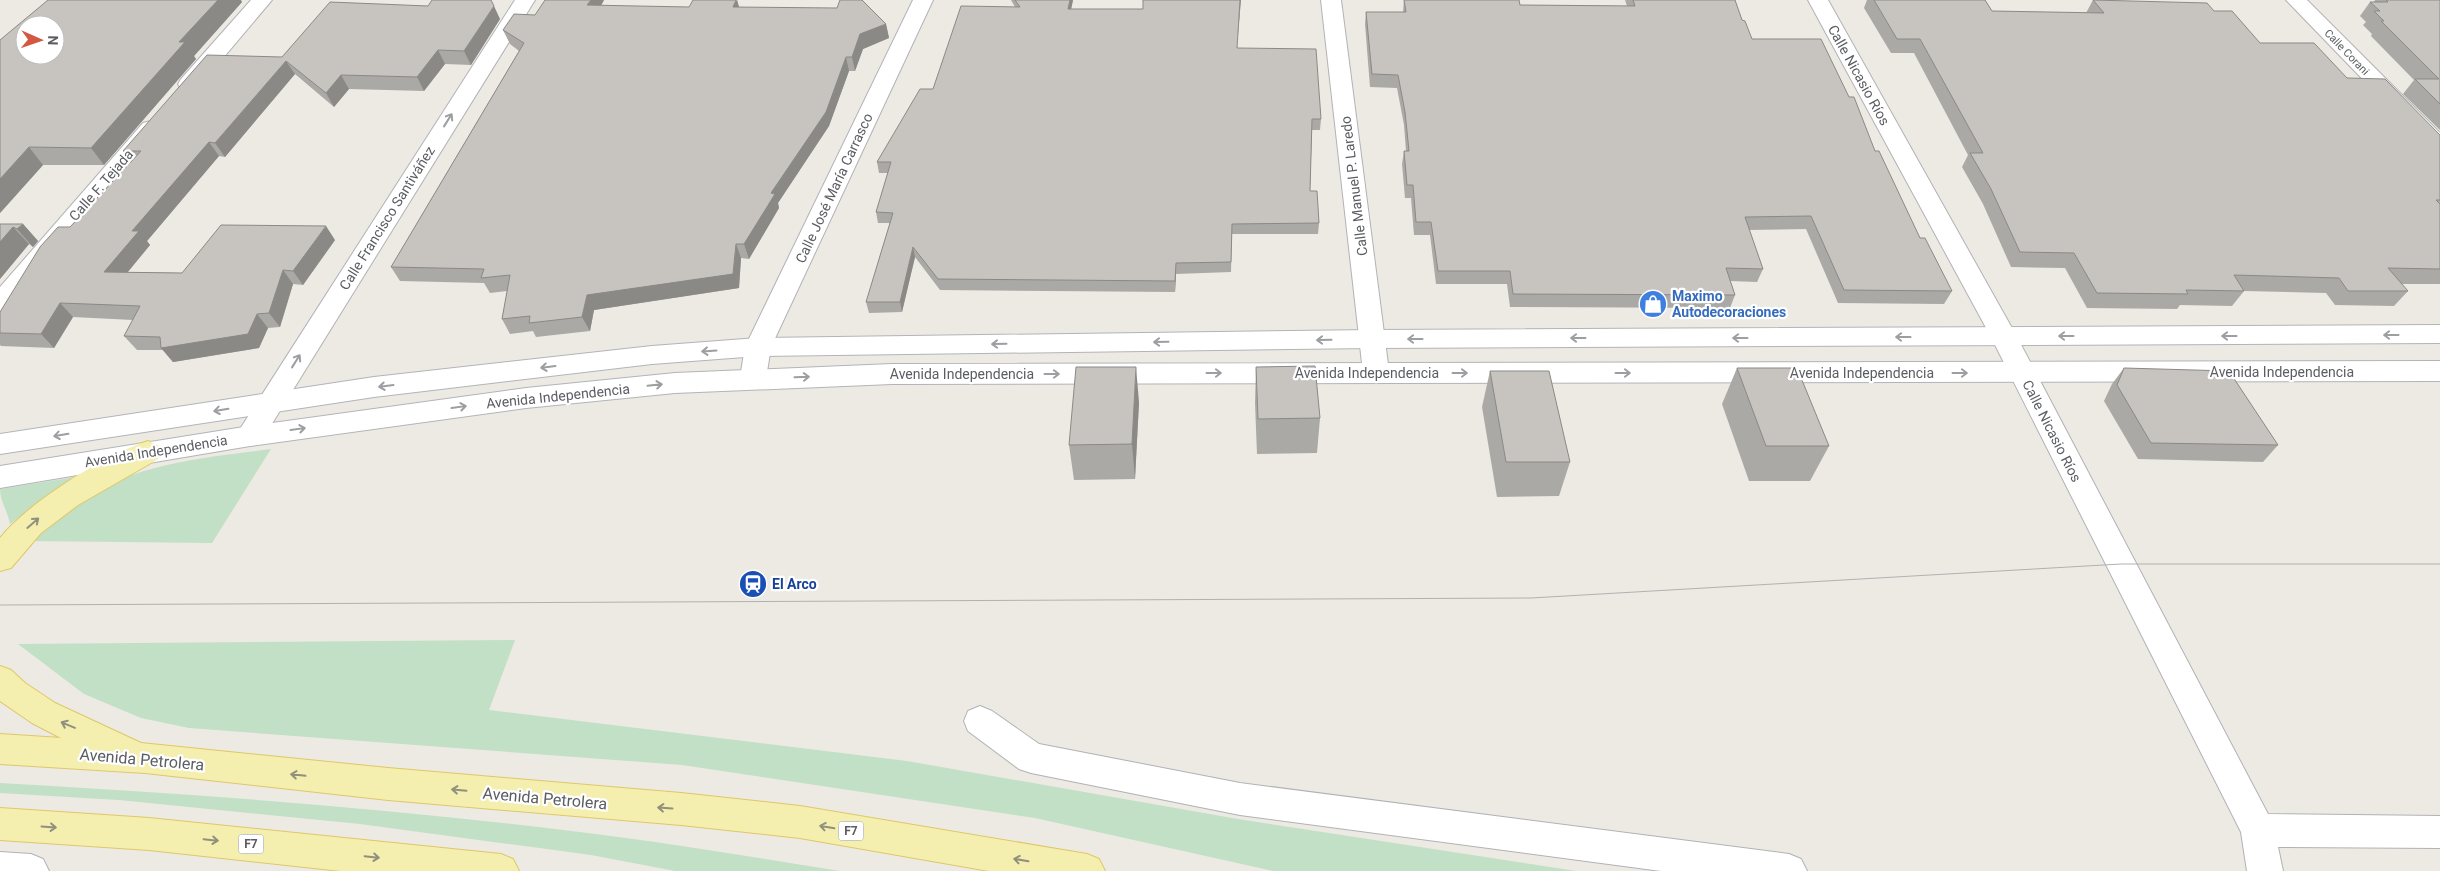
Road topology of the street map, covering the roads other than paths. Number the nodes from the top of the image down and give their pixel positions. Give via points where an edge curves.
1 (262, 0) edge
2 (525, 0) edge
3 (923, 0) edge
4 (1331, 0) edge
5 (1818, 0) edge
6 (2296, 0) edge
7 (2440, 146) edge
8 (0, 303) edge
9 (2440, 334) edge
10 (2004, 337) junction
11 (1373, 339) junction
12 (758, 347) junction
13 (2440, 371) edge
14 (1376, 372) junction
15 (2023, 373) junction
16 (753, 378) junction
17 (270, 402) junction
18 (250, 436) junction
19 (0, 444) edge
20 (148, 452) junction
21 (0, 476) edge
22 (0, 559) edge
23 (0, 680) edge
24 (980, 721) dead end
25 (0, 749) edge
26 (145, 758) junction
27 (0, 824) edge
28 (2258, 830) junction
29 (2440, 832) edge
30 (0, 869) edge
31 (31, 871) edge
32 (501, 871) edge
33 (1087, 871) edge
34 (1789, 871) edge
35 (2265, 871) edge

1 - 8 street, Calle F. Tejada
17 -> 2 street, Calle Francisco Santiváñez
3 - 12 street, Calle José María Carrasco
4 - 11 street, Calle Manuel P. Laredo
5 - 10 street, Calle Nicasio Ríos
6 - 7 street, Calle Corani
9 -> 10 street
10 -> 11 street
10 - 15 street, Calle Nicasio Ríos
11 -> 12 street
11 - 14 street, Calle Manuel P. Laredo
12 - 16 street, Calle José María Carrasco
12 -> 17 street via 652,355
13 - 15 street, Avenida Independencia
14 -> 15 street, Avenida Independencia
16 -> 14 street, Avenida Independencia via 892,374
15 - 28 street, Calle Nicasio Ríos
18 -> 16 street, Avenida Independencia via 526,398
17 - 18 street, Calle Francisco Santiváñez
17 -> 19 street
18 - 20 street, Avenida Independencia
20 - 21 street, Avenida Independencia
22 -> 20 main road via 13,541 49,509
26 -> 23 main road via 53,719
24 - 34 street via 1031,758 1240,799
25 - 26 main road, Avenida Petrolera / F7
33 -> 26 main road, Avenida Petrolera / F7 via 800,822
27 -> 32 main road, F7 via 149,834
28 - 29 street
28 - 35 street, Calle Nicasio Ríos
30 - 31 street

